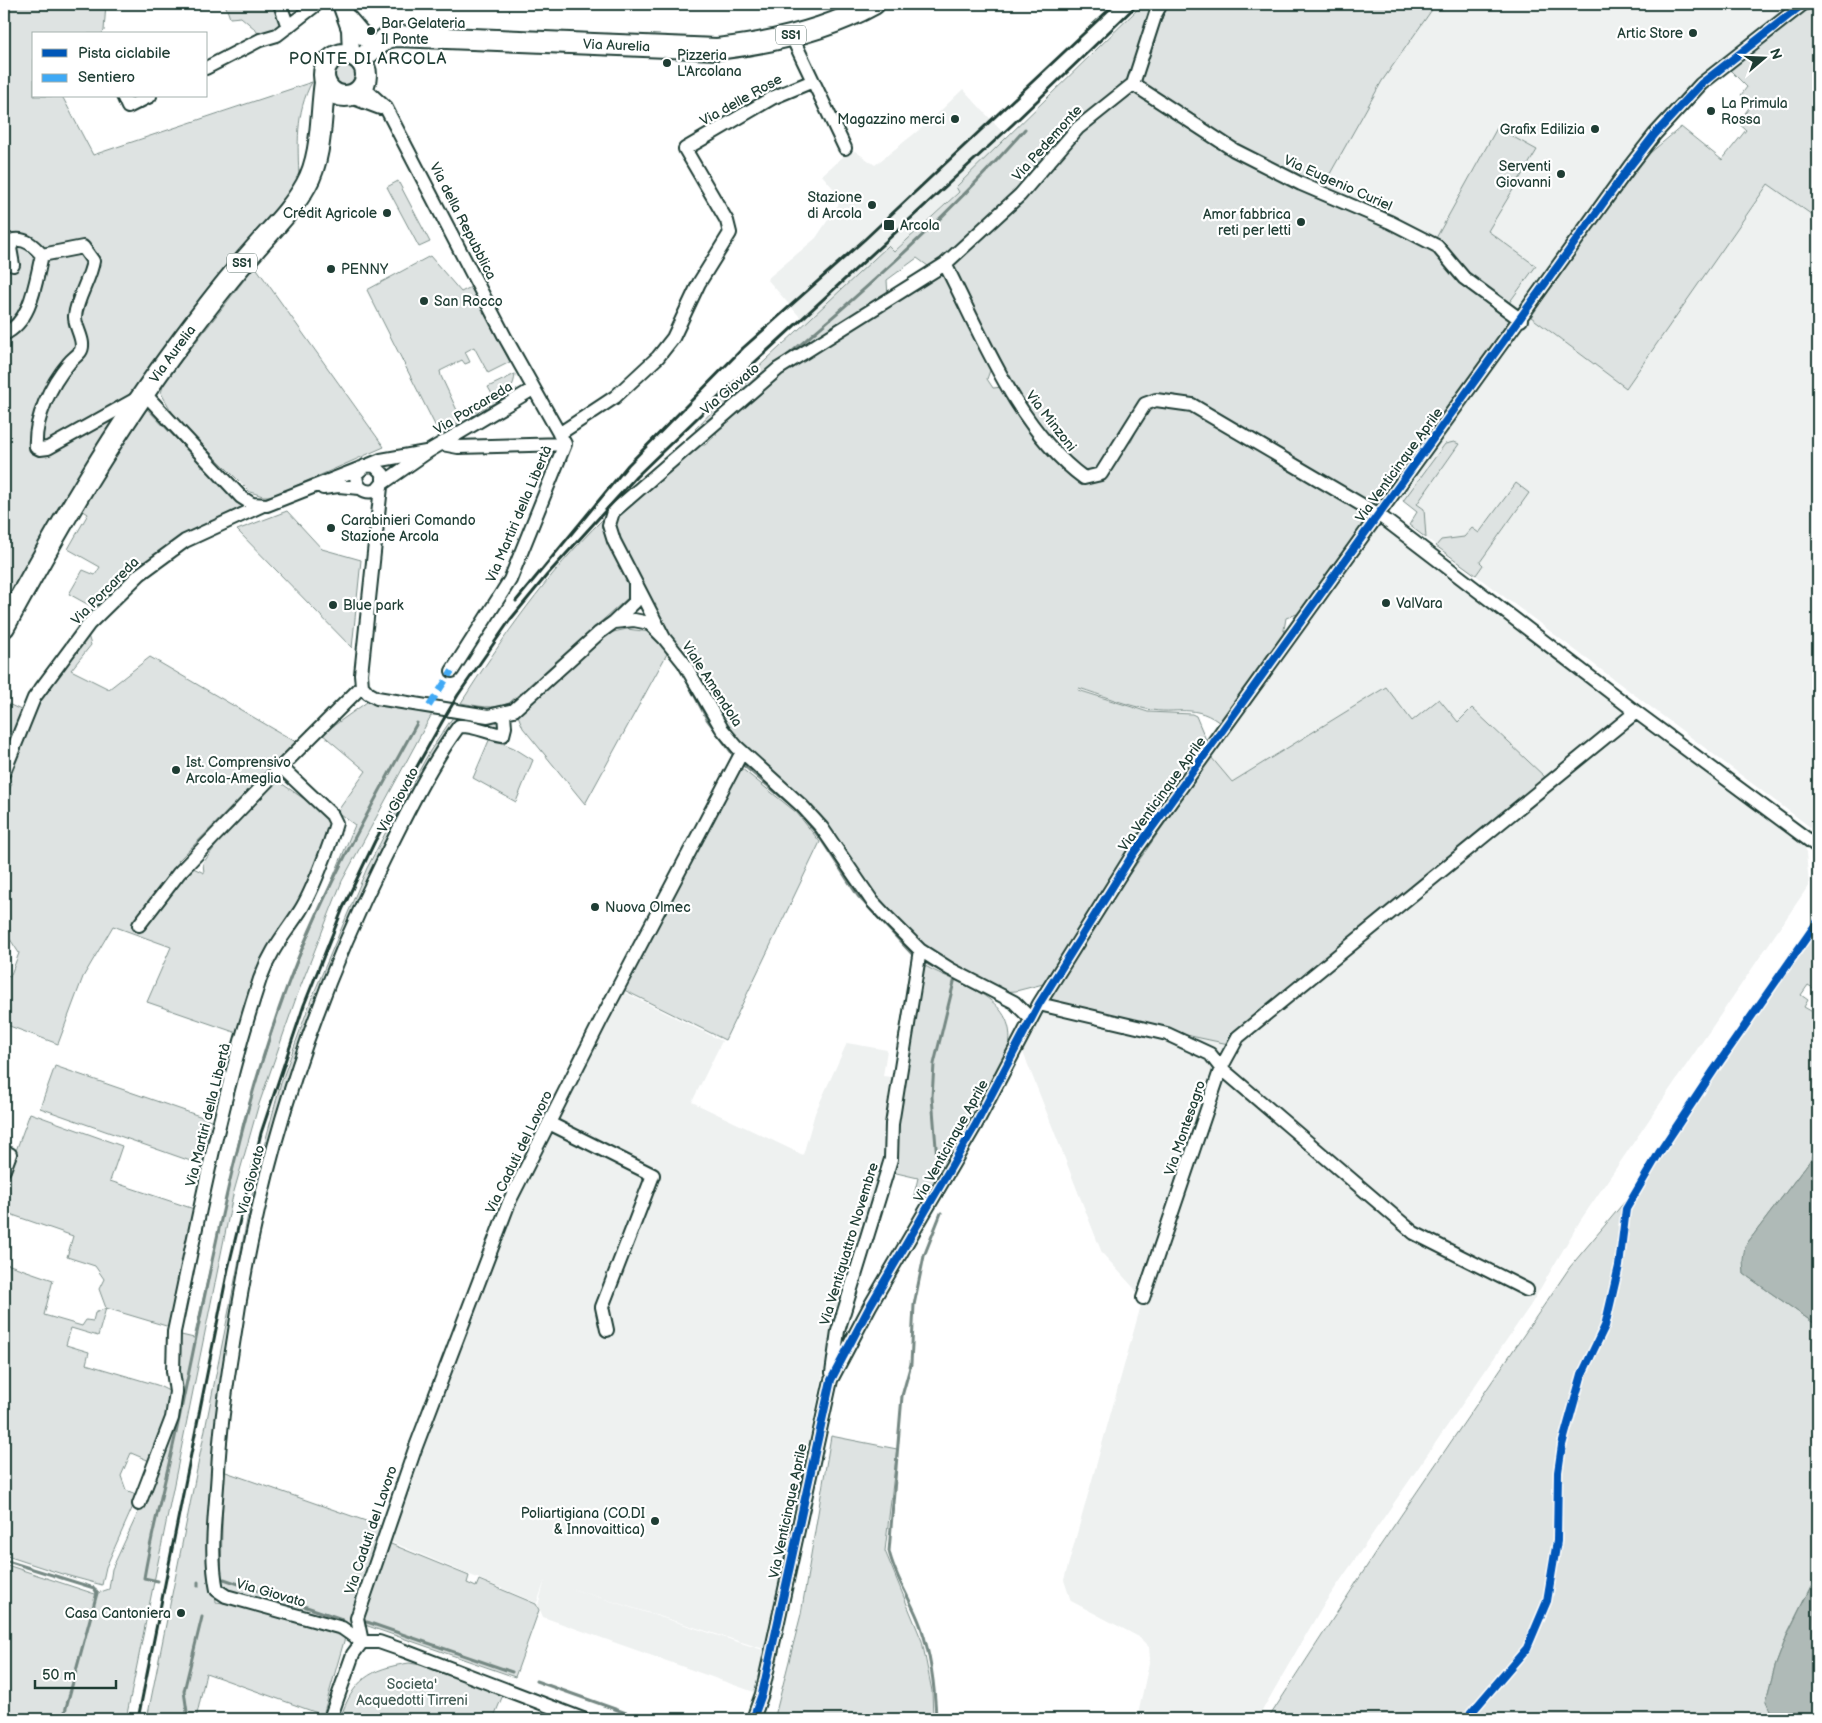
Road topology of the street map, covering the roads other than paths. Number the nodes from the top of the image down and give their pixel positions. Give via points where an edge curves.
1 (280, 4) edge
2 (316, 4) edge
3 (874, 4) edge
4 (1162, 4) edge
5 (1803, 4) edge
6 (343, 10) edge
7 (288, 27) junction
8 (791, 35) junction
9 (386, 38) junction
10 (366, 39) junction
11 (350, 56) junction
12 (208, 67) edge
13 (813, 81) junction
14 (325, 82) junction
15 (1133, 84) junction
16 (351, 93) junction
17 (125, 98) edge
18 (146, 98) edge
19 (391, 116) junction
20 (321, 125) junction
21 (845, 148) dead end
22 (42, 255) junction
23 (945, 264) junction
24 (13, 265) dead end
25 (1520, 320) junction
26 (4, 334) edge
27 (533, 389) junction
28 (145, 394) junction
29 (562, 439) junction
30 (442, 444) junction
31 (429, 451) junction
32 (365, 466) junction
33 (382, 485) junction
34 (306, 490) junction
35 (363, 490) junction
36 (261, 506) junction
37 (1379, 515) junction
38 (376, 523) junction
39 (636, 584) junction
40 (614, 622) junction
41 (4, 628) edge
42 (664, 638) junction
43 (452, 671) dead end
44 (362, 686) junction
45 (1636, 712) junction
46 (504, 714) junction
47 (739, 758) junction
48 (281, 767) junction
49 (4, 772) edge
50 (1818, 847) edge
51 (139, 925) dead end
52 (918, 958) junction
53 (1039, 1004) junction
54 (1031, 1019) junction
55 (1221, 1068) junction
56 (548, 1123) junction
57 (10, 1154) dead end
58 (4, 1170) edge
59 (1527, 1290) dead end
60 (1143, 1298) dead end
61 (607, 1330) dead end
62 (831, 1380) junction
63 (139, 1504) dead end
64 (362, 1642) junction
65 (330, 1719) edge
66 (583, 1719) edge
67 (753, 1719) edge

1 - 7 street
2 - 7 street
3 - 8 main road, Via Aurelia / SS1 via 848,17
4 - 15 street via 1156,13
5 - 25 street, Via Venticinque Aprile via 1752,36 1655,134
6 - 10 street
6 - 11 street via 350,29
7 - 12 street
8 - 9 main road, Via Aurelia / SS1 via 748,46 717,49 534,40
8 - 13 street
9 - 10 main road, SS1
9 - 11 main road, SS1
10 - 11 main road, SS1
11 - 14 main road, SS1 via 326,66
11 - 16 main road via 366,73
13 - 21 street
13 - 29 street, Via delle Rose via 772,98 685,148 731,228 728,238 713,259 673,338 658,357
14 - 16 main road via 332,91
14 - 20 main road, Via Aurelia / SS1
15 - 23 street, Via Pedemonte via 1078,128 1020,195
15 - 25 street, Via Eugenio Curiel via 1234,150 1437,246 1464,278
16 - 19 street
16 - 19 street, Via della Repubblica via 386,108
16 - 20 main road, SS1
17 - 18 street via 128,107
19 - 27 street, Via della Repubblica
20 - 28 main road, Via Aurelia / SS1 via 307,184 291,209 203,312
22 - 24 street via 22,239 14,240 10,248
22 - 26 street via 22,320
22 - 28 street via 83,247 93,261 75,316 82,345 80,352 69,362 46,403 37,424 36,446 48,448
23 - 37 street, Via Minzoni via 1010,394 1064,464 1084,478 1101,474 1146,404 1156,400 1174,401 1192,405
23 - 39 street, Via Giovato via 778,369 621,503 609,525 614,542
25 - 37 street, Via Venticinque Aprile
27 - 29 street, Via della Repubblica
27 - 30 street, Via Porcareda
28 - 36 street via 241,496
28 - 41 main road, Via Aurelia / SS1 via 52,539
29 - 30 street via 458,447
29 - 43 street, Via Martiri della Libertà via 510,580
30 - 31 street, Via Porcareda
31 - 32 street
31 - 33 street
32 - 33 street via 381,470
32 - 34 street
32 - 35 street via 356,478
33 - 35 street via 377,490
33 - 38 street
34 - 35 street via 339,486
34 - 36 street, Via Porcareda
35 - 38 street
36 - 49 street, Via Porcareda via 185,541 140,574 89,624 34,698
37 - 45 street
37 - 53 street, Via Venticinque Aprile via 1133,854
38 - 44 street
39 - 40 street via 635,602
39 - 42 street, Via Giovato
40 - 42 street, Viale Amendola via 634,620 649,624
40 - 46 street via 514,710
42 - 47 street, Viale Amendola via 684,663
44 - 46 street via 377,698 488,716
44 - 48 street
45 - 50 street
45 - 55 street via 1238,1037
46 - 64 street, Via Giovato via 506,727 503,736 472,725 459,726 444,746 356,914 294,1082 262,1188 241,1289 219,1439 214,1529 217,1590 226,1596 342,1628
47 - 52 street, Viale Amendola via 802,806 822,828 872,901
47 - 56 street, Via Caduti del Lavoro
48 - 51 street via 179,873
48 - 63 street, Via Martiri della Libertà via 336,819 336,826 301,910 281,935 266,964 240,1047 226,1096 174,1332 172,1356 176,1392 172,1418
52 - 54 street, Viale Amendola via 950,969 1014,1002
52 - 62 street, Via Ventiquattro Novembre via 892,1124 891,1159 838,1331
53 - 54 street, Via Venticinque Aprile
53 - 55 street, Via Montesagro via 1167,1034 1210,1054
54 - 62 street, Via Venticinque Aprile via 976,1126 870,1306
55 - 59 street via 1414,1234
55 - 60 street, Via Montesagro
56 - 61 street via 653,1175 602,1307
56 - 64 street, Via Caduti del Lavoro via 510,1200 415,1449 357,1618
57 - 58 street
62 - 67 street, Via Venticinque Aprile via 762,1694
64 - 65 street via 353,1654
64 - 66 street via 379,1642 402,1650

